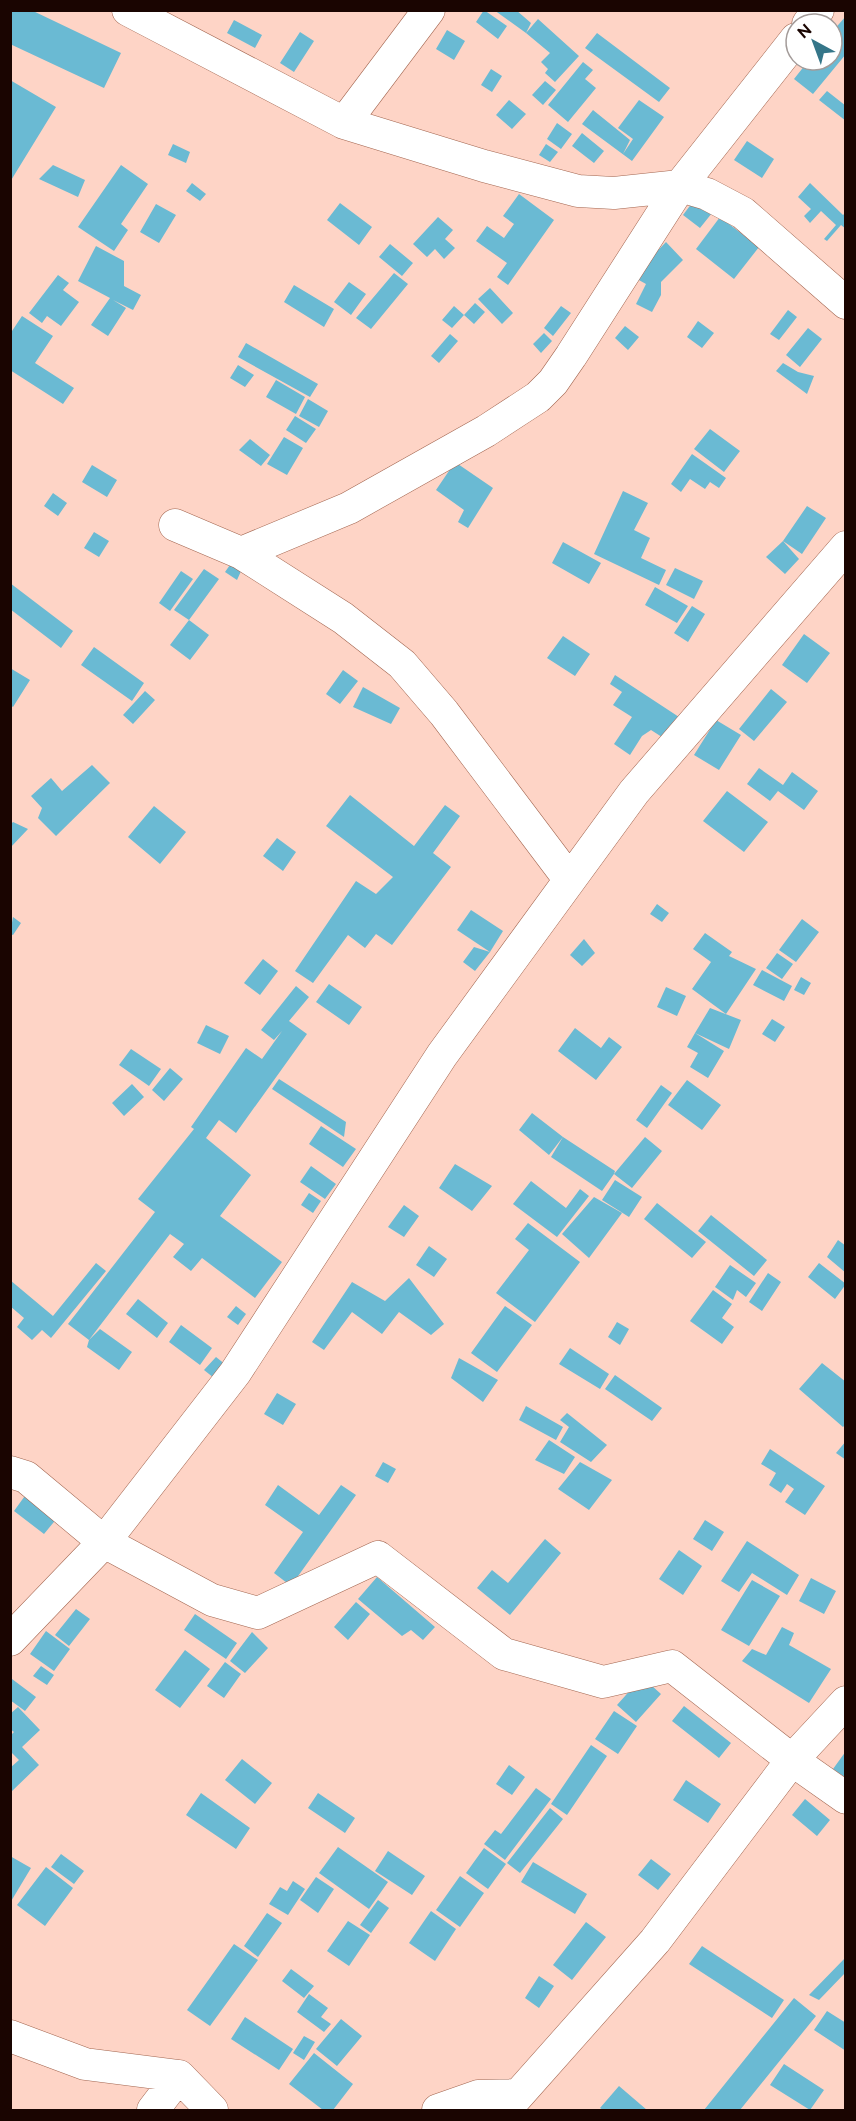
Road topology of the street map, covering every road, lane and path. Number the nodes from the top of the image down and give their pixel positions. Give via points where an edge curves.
1 (128, 10) edge
2 (429, 10) edge
3 (784, 54) edge
4 (344, 123) junction
5 (680, 186) junction
6 (846, 303) edge
7 (175, 525) dead end
8 (846, 547) edge
9 (241, 553) junction
10 (568, 879) junction
11 (10, 1472) edge
12 (104, 1542) junction
13 (10, 1640) edge
14 (846, 1702) edge
15 (792, 1760) junction
16 (846, 1798) edge
17 (10, 2036) edge
18 (179, 2076) junction
19 (511, 2103) edge
20 (153, 2110) edge
21 (212, 2110) edge
22 (438, 2110) edge

1 - 4 street
2 - 4 street
3 - 5 street
4 - 5 street via 578,191 614,193
5 - 6 street via 707,194 743,213
5 - 9 street via 571,356 538,397 349,508
7 - 9 street
8 - 10 street via 634,792
9 - 10 street via 344,618 402,664 444,713
10 - 12 street via 442,1055 241,1364
11 - 12 street via 26,1477
12 - 13 street
12 - 15 street via 212,1600 258,1613 378,1557 504,1654 603,1682 672,1666
14 - 15 street
15 - 16 street
15 - 19 street via 655,1941
17 - 18 street via 85,2064
18 - 20 street
18 - 21 street
19 - 22 street via 478,2096

